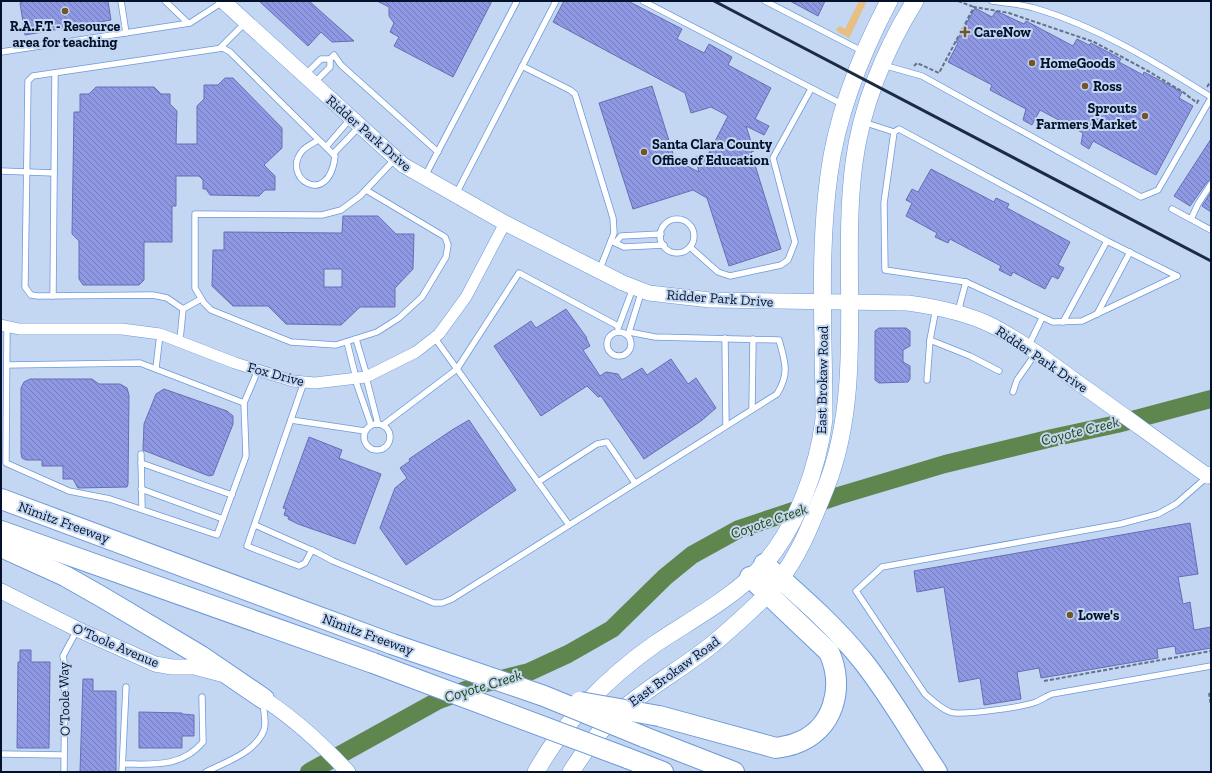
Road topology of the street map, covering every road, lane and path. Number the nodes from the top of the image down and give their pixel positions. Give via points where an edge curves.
1 (121, 1) edge
2 (165, 1) edge
3 (224, 1) edge
4 (517, 1) edge
5 (556, 1) edge
6 (643, 1) edge
7 (765, 1) edge
8 (889, 1) edge
9 (904, 1) edge
10 (915, 1) edge
11 (958, 1) edge
12 (992, 1) edge
13 (974, 7) junction
14 (246, 22) junction
15 (188, 23) junction
16 (126, 33) junction
17 (220, 48) junction
18 (1, 52) edge
19 (864, 52) junction
20 (330, 59) junction
21 (884, 60) junction
22 (908, 64) dead end
23 (522, 66) junction
24 (55, 73) junction
25 (309, 80) junction
26 (1211, 81) edge
27 (810, 89) junction
28 (1203, 92) junction
29 (1211, 98) edge
30 (844, 105) junction
31 (356, 122) junction
32 (863, 122) junction
33 (894, 132) junction
34 (318, 140) junction
35 (326, 147) junction
36 (438, 152) junction
37 (333, 154) junction
38 (395, 159) junction
39 (1, 171) edge
40 (27, 172) junction
41 (54, 173) junction
42 (424, 178) junction
43 (1211, 184) edge
44 (366, 190) junction
45 (455, 196) junction
46 (1172, 208) dead end
47 (1191, 219) junction
48 (505, 223) junction
49 (1211, 230) edge
50 (661, 234) junction
51 (1107, 241) junction
52 (613, 242) junction
53 (664, 245) junction
54 (690, 247) junction
55 (1130, 252) junction
56 (599, 271) junction
57 (966, 282) junction
58 (638, 289) junction
59 (53, 296) junction
60 (201, 299) junction
61 (849, 301) junction
62 (823, 303) junction
63 (936, 308) junction
64 (183, 309) junction
65 (960, 313) junction
66 (1097, 314) junction
67 (1042, 318) junction
68 (1063, 322) junction
69 (4, 326) edge
70 (617, 329) junction
71 (160, 334) junction
72 (628, 334) junction
73 (434, 338) junction
74 (724, 338) junction
75 (356, 339) junction
76 (753, 339) junction
77 (180, 340) junction
78 (930, 340) junction
79 (347, 342) junction
80 (1032, 350) junction
81 (7, 365) junction
82 (156, 368) junction
83 (457, 369) junction
84 (258, 370) junction
85 (999, 371) dead end
86 (361, 377) junction
87 (927, 380) dead end
88 (304, 382) junction
89 (1013, 392) dead end
90 (244, 403) junction
91 (752, 409) junction
92 (291, 420) junction
93 (381, 424) junction
94 (371, 425) junction
95 (726, 425) junction
96 (365, 431) junction
97 (141, 454) dead end
98 (141, 463) junction
99 (1210, 477) edge
100 (538, 482) junction
101 (636, 483) junction
102 (141, 489) junction
103 (232, 495) junction
104 (1, 499) edge
105 (142, 509) junction
106 (223, 519) junction
107 (255, 525) junction
108 (569, 525) junction
109 (1, 531) edge
110 (1, 547) edge
111 (312, 550) junction
112 (762, 564) junction
113 (775, 586) junction
114 (1, 591) edge
115 (77, 629) junction
116 (1211, 651) edge
117 (1211, 666) edge
118 (1044, 681) dead end
119 (126, 687) dead end
120 (1209, 693) dead end
121 (544, 696) junction
122 (202, 697) dead end
123 (264, 699) junction
124 (1211, 706) edge
125 (2, 754) edge
126 (64, 755) junction
127 (123, 764) junction
128 (64, 772) edge
129 (122, 772) edge
130 (206, 772) edge
131 (348, 772) edge
132 (536, 772) edge
133 (571, 772) edge
134 (663, 772) edge
135 (734, 772) edge
136 (937, 772) edge

1 - 16 lane
2 - 15 lane
3 - 14 street, Ridder Park Drive
3 - 15 lane
4 - 36 lane
5 - 23 lane
6 - 27 lane
7 - 19 lane
8 - 19 main road, East Brokaw Road
9 - 21 main road via 889,26
10 - 21 main road, East Brokaw Road
11 - 13 path
12 - 28 lane via 1033,8 1090,29 1166,69
13 - 22 path via 939,73 917,63 915,66
13 - 28 path via 1009,14 1094,42 1183,92 1196,103
14 - 17 lane
14 - 25 street, Ridder Park Drive
15 - 16 lane
16 - 18 lane
17 - 24 lane
17 - 34 lane via 230,52
19 - 30 main road, East Brokaw Road
20 - 25 lane via 330,67
20 - 25 lane via 321,58
20 - 36 lane via 334,55 341,65
21 - 29 lane via 922,76 1141,197 1158,190
21 - 32 main road, East Brokaw Road
23 - 45 lane
23 - 52 lane via 575,94 613,218
24 - 40 lane via 33,76 28,81
24 - 41 lane
25 - 31 street, Ridder Park Drive
26 - 28 path
27 - 30 lane
27 - 54 lane via 773,158 795,242 788,260 781,265 730,276 718,272
28 - 29 lane
30 - 62 main road, East Brokaw Road via 834,143 823,225
31 - 35 lane
31 - 37 lane
31 - 38 street, Ridder Park Drive
32 - 33 lane
32 - 61 main road, East Brokaw Road via 854,163 849,228
33 - 51 lane via 899,129
33 - 57 lane via 884,203 885,270
34 - 35 lane
34 - 37 lane via 303,150 297,162 296,172 302,180 313,186 328,180 334,166
35 - 37 lane
36 - 42 lane
38 - 42 street, Ridder Park Drive
38 - 44 lane
39 - 40 lane
40 - 41 lane
40 - 59 lane via 25,287 31,295
41 - 59 lane
42 - 45 street, Ridder Park Drive
43 - 47 lane
44 - 60 lane via 341,210 322,215 195,214 195,288
44 - 75 lane via 445,237 448,245 446,257 422,297 399,318 377,332
45 - 48 street, Ridder Park Drive
46 - 47 lane
47 - 49 lane
48 - 56 street, Ridder Park Drive
48 - 73 street, Fox Drive via 466,297
50 - 52 lane via 621,236
50 - 53 lane
50 - 54 lane via 665,224 683,220 693,228 693,241
51 - 55 lane
51 - 68 lane
52 - 53 lane via 624,247
52 - 56 lane
53 - 54 lane via 672,252 678,253
55 - 66 lane
55 - 66 lane via 1177,276
56 - 58 street, Ridder Park Drive
57 - 65 lane
57 - 67 lane
58 - 62 street, Ridder Park Drive via 673,297 710,300
58 - 70 lane
58 - 72 lane
59 - 64 lane via 153,295 167,298
60 - 64 lane
60 - 79 lane via 211,310 291,342 336,345
61 - 62 street, Ridder Park Drive
61 - 63 street, Ridder Park Drive via 908,303
61 - 113 main road, East Brokaw Road via 849,357 838,447 827,484 804,541
62 - 112 main road, East Brokaw Road via 824,419 821,443 811,476 789,529
63 - 65 street, Ridder Park Drive
63 - 78 lane
64 - 77 lane
65 - 80 street, Ridder Park Drive via 992,326
66 - 68 lane via 1082,321
67 - 68 lane
67 - 80 lane
69 - 71 street, Fox Drive via 44,330 122,329
69 - 81 lane
70 - 72 lane
70 - 72 lane via 606,343 608,351 615,356 624,356 630,349
70 - 83 lane via 519,273
71 - 77 street, Fox Drive
71 - 82 lane
72 - 74 lane
73 - 83 lane
73 - 86 street, Fox Drive via 416,352
74 - 76 lane
74 - 95 lane
75 - 79 lane
75 - 86 lane
76 - 91 lane
76 - 91 lane via 779,340 786,368 784,382 777,394
77 - 84 street, Fox Drive
78 - 85 lane
78 - 87 lane
79 - 86 lane
80 - 89 lane
80 - 99 street, Ridder Park Drive
81 - 82 lane via 140,363
81 - 105 lane via 6,463 69,491 110,498
82 - 90 lane
83 - 93 lane
83 - 100 lane
84 - 88 street, Fox Drive
84 - 90 lane
86 - 88 street, Fox Drive
86 - 93 lane
86 - 94 lane
88 - 92 lane
90 - 103 lane via 246,456
91 - 95 lane
92 - 96 lane
92 - 107 lane
93 - 94 lane
93 - 96 lane via 388,430 390,438 387,445 380,450 371,449 365,443
94 - 96 lane
95 - 101 lane
97 - 98 lane
98 - 102 lane
98 - 103 lane
99 - 117 lane via 1176,504 1158,514 1120,524 882,567 856,591 925,694 938,705 959,714 1035,702 1052,694
100 - 101 lane via 596,444 607,442
100 - 108 lane
101 - 108 lane
102 - 105 lane
102 - 106 lane
103 - 106 lane
104 - 121 highway, Nimitz Freeway, bridge via 392,644
105 - 106 lane via 217,535
107 - 111 lane
107 - 111 lane via 247,546 299,566 305,563
108 - 111 lane via 442,603 421,598
109 - 134 highway, Nimitz Freeway, bridge via 373,663
110 - 123 highway via 65,576 102,597 201,656
112 - 113 highway
112 - 132 main road, East Brokaw Road via 725,598 634,659 607,683 562,733
113 - 121 highway, bridge via 829,652 837,678 834,706 827,719 810,736 794,744 776,748 658,716
113 - 133 main road, East Brokaw Road via 709,647 620,711 599,732
113 - 136 highway via 817,610 862,660 878,680
114 - 115 street, O’Toole Avenue
115 - 123 street, O’Toole Avenue via 162,666 194,667 218,673
115 - 126 lane, O’Toole Way via 63,656
116 - 118 path
119 - 127 lane
120 - 124 path
121 - 135 highway, Nimitz Freeway, bridge
122 - 127 lane via 202,742 195,751 169,764
123 - 130 lane via 264,731 256,742 248,750
123 - 131 street, O’Toole Avenue via 299,724
125 - 126 lane
126 - 128 lane, O’Toole Way
127 - 129 lane

